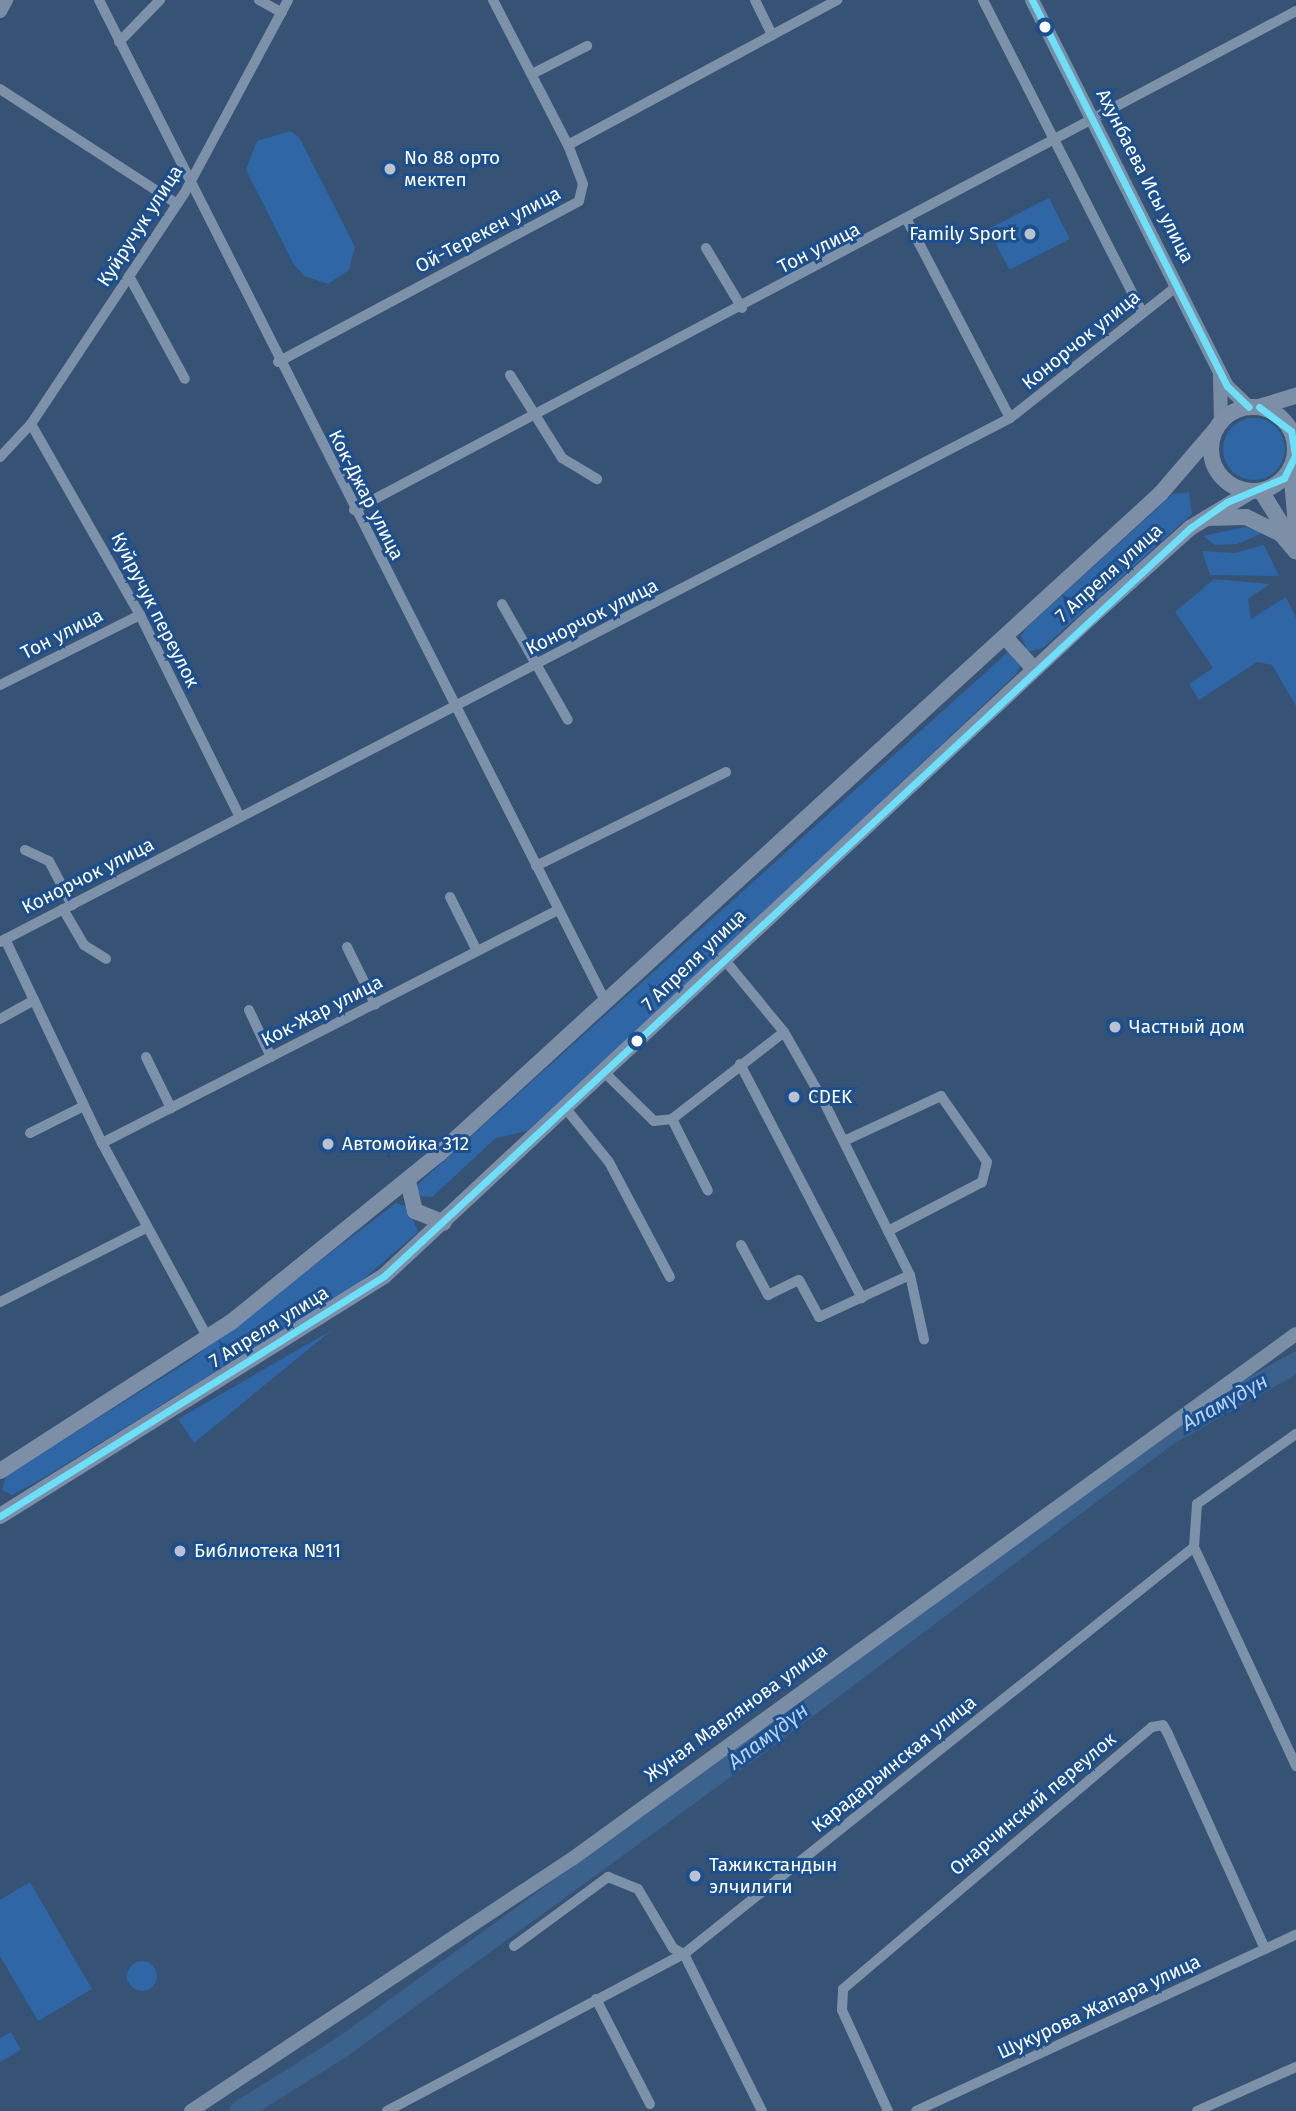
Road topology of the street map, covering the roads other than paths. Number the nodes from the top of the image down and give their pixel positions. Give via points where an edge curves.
1 (6, 0) edge
2 (99, 0) edge
3 (259, 0) edge
4 (288, 0) edge
5 (493, 0) edge
6 (755, 0) edge
7 (837, 0) edge
8 (983, 0) edge
9 (1032, 0) edge
10 (159, 1) edge
11 (0, 11) edge
12 (1296, 11) edge
13 (282, 13) junction
14 (772, 35) junction
15 (119, 42) junction
16 (587, 46) dead end
17 (532, 74) junction
18 (0, 89) edge
19 (1092, 119) junction
20 (1055, 138) junction
21 (568, 145) junction
22 (189, 187) junction
23 (177, 204) junction
24 (908, 222) junction
25 (706, 248) dead end
26 (129, 276) junction
27 (1176, 286) junction
28 (742, 308) junction
29 (1142, 312) junction
30 (278, 362) junction
31 (1219, 372) junction
32 (510, 375) dead end
33 (185, 379) dead end
34 (1296, 396) edge
35 (1254, 407) junction
36 (533, 416) junction
37 (1010, 418) junction
38 (31, 424) junction
39 (1218, 426) junction
40 (0, 457) edge
41 (1294, 459) edge
42 (597, 479) dead end
43 (1256, 491) junction
44 (354, 510) junction
45 (1200, 520) junction
46 (1296, 527) edge
47 (1296, 550) edge
48 (502, 604) dead end
49 (140, 615) junction
50 (1005, 637) junction
51 (534, 667) junction
52 (1034, 669) junction
53 (0, 685) edge
54 (455, 708) junction
55 (568, 720) dead end
56 (726, 772) dead end
57 (240, 817) junction
58 (25, 850) dead end
59 (536, 866) junction
60 (450, 897) dead end
61 (67, 907) junction
62 (558, 910) junction
63 (2, 940) edge
64 (347, 947) dead end
65 (477, 951) junction
66 (106, 959) dead end
67 (724, 959) junction
68 (34, 1000) junction
69 (606, 1003) junction
70 (375, 1004) junction
71 (249, 1010) dead end
72 (0, 1019) edge
73 (784, 1032) junction
74 (146, 1057) dead end
75 (271, 1057) junction
76 (740, 1064) junction
77 (606, 1074) junction
78 (84, 1106) junction
79 (171, 1108) junction
80 (567, 1110) junction
81 (672, 1119) junction
82 (30, 1133) dead end
83 (844, 1141) junction
84 (102, 1143) junction
85 (408, 1181) junction
86 (708, 1191) dead end
87 (444, 1223) junction
88 (146, 1228) junction
89 (888, 1231) junction
90 (741, 1245) dead end
91 (910, 1275) junction
92 (670, 1277) dead end
93 (862, 1298) junction
94 (0, 1301) edge
95 (1296, 1334) edge
96 (208, 1338) junction
97 (924, 1339) dead end
98 (1296, 1434) edge
99 (0, 1471) edge
100 (1, 1513) edge
101 (1194, 1547) junction
102 (1296, 1766) edge
103 (1296, 1935) edge
104 (514, 1946) dead end
105 (1265, 1949) junction
106 (684, 1954) junction
107 (596, 1999) junction
108 (1296, 2067) edge
109 (650, 2104) dead end
110 (191, 2111) edge
111 (387, 2111) edge
112 (762, 2111) edge
113 (888, 2111) edge
114 (916, 2111) edge
115 (1197, 2111) edge

1 - 11 street
2 - 15 street, Кок-Джар улица
3 - 13 street
4 - 13 street, Куйручук улица
5 - 17 street, Ой-Терекен улица
6 - 14 street
7 - 14 street
8 - 20 street
9 - 19 street, Ахунбаева Исы улица
10 - 15 street
12 - 19 street, Тон улица
13 - 22 street, Куйручук улица
14 - 21 street
15 - 22 street, Кок-Джар улица
16 - 17 street
17 - 21 street, Ой-Терекен улица
18 - 23 street
19 - 20 street, Тон улица
19 - 27 street, Ахунбаева Исы улица
20 - 24 street, Тон улица
20 - 29 street
21 - 30 street, Ой-Терекен улица via 583,184 579,201
22 - 23 street, Куйручук улица
22 - 30 street, Кок-Джар улица
23 - 26 street, Куйручук улица
24 - 28 street, Тон улица
24 - 37 street
25 - 28 street
26 - 33 street
26 - 38 street, Куйручук улица
27 - 29 street, Конорчок улица
27 - 31 street, Ахунбаева Исы улица
28 - 36 street, Тон улица
29 - 37 street, Конорчок улица
30 - 44 street, Кок-Джар улица
31 - 35 street, Ахунбаева Исы улица
31 - 39 street, Ахунбаева Исы улица
32 - 36 street
34 - 35 main road
35 - 39 main road
35 - 41 main road via 1284,421
36 - 42 street via 562,458
36 - 44 street, Тон улица
37 - 51 street, Конорчок улица
38 - 40 street, Куйручук улица
38 - 49 street, Куйручук переулок
39 - 43 main road via 1214,464 1228,483
39 - 50 main road, 7 Апреля улица via 1161,493
41 - 43 main road
41 - 46 main road
43 - 45 main road, 7 Апреля улица
43 - 47 main road
44 - 54 street, Кок-Джар улица
45 - 47 main road via 1246,517 1281,534
45 - 52 main road, 7 Апреля улица
48 - 51 street
49 - 53 street, Тон улица
49 - 57 street, Куйручук переулок
50 - 52 main road
50 - 69 main road, 7 Апреля улица
51 - 54 street, Конорчок улица
51 - 55 street
52 - 67 main road, 7 Апреля улица
54 - 57 street, Конорчок улица
54 - 59 street, Кок-Джар улица
56 - 59 street
57 - 61 street, Конорчок улица
58 - 61 street via 49,861
59 - 62 street, Кок-Джар улица
60 - 65 street
61 - 63 street, Конорчок улица
61 - 66 street via 84,945
62 - 65 street, Кок-Жар улица
62 - 69 street, Кок-Джар улица
63 - 68 street
64 - 70 street
65 - 70 street, Кок-Жар улица
67 - 73 street
67 - 77 main road, 7 Апреля улица
68 - 72 street
68 - 78 street
69 - 85 main road, 7 Апреля улица
70 - 75 street, Кок-Жар улица
71 - 75 street
73 - 76 street
73 - 83 street
74 - 79 street
75 - 79 street, Кок-Жар улица
76 - 81 street
76 - 93 street
77 - 80 main road, 7 Апреля улица
77 - 81 street via 654,1121
78 - 82 street
78 - 84 street
79 - 84 street, Кок-Жар улица
80 - 87 main road, 7 Апреля улица
80 - 92 street via 609,1162
81 - 86 street
83 - 89 street
83 - 89 street via 942,1096 987,1162 982,1182
84 - 88 street
85 - 87 main road via 415,1210
85 - 96 main road, 7 Апреля улица
87 - 100 main road, 7 Апреля улица via 349,1301
88 - 94 street
88 - 96 street
89 - 91 street
90 - 93 street via 768,1295 799,1280 819,1317
91 - 93 street
91 - 97 street
95 - 110 street, Жуная Мавлянова улица via 572,1858
96 - 99 main road, 7 Апреля улица
98 - 101 street via 1197,1504
101 - 102 street
101 - 106 street, Карадарьинская улица
103 - 105 street, Шукурова Жапара улица
104 - 106 street via 608,1877 638,1889 673,1948
105 - 113 street, Онарчинский переулок via 1168,1734 1163,1725 1152,1727 843,1989 842,2010
105 - 114 street, Шукурова Жапара улица
106 - 107 street, Карадарьинская улица
106 - 112 street
107 - 109 street
107 - 111 street, Карадарьинская улица
108 - 115 street

